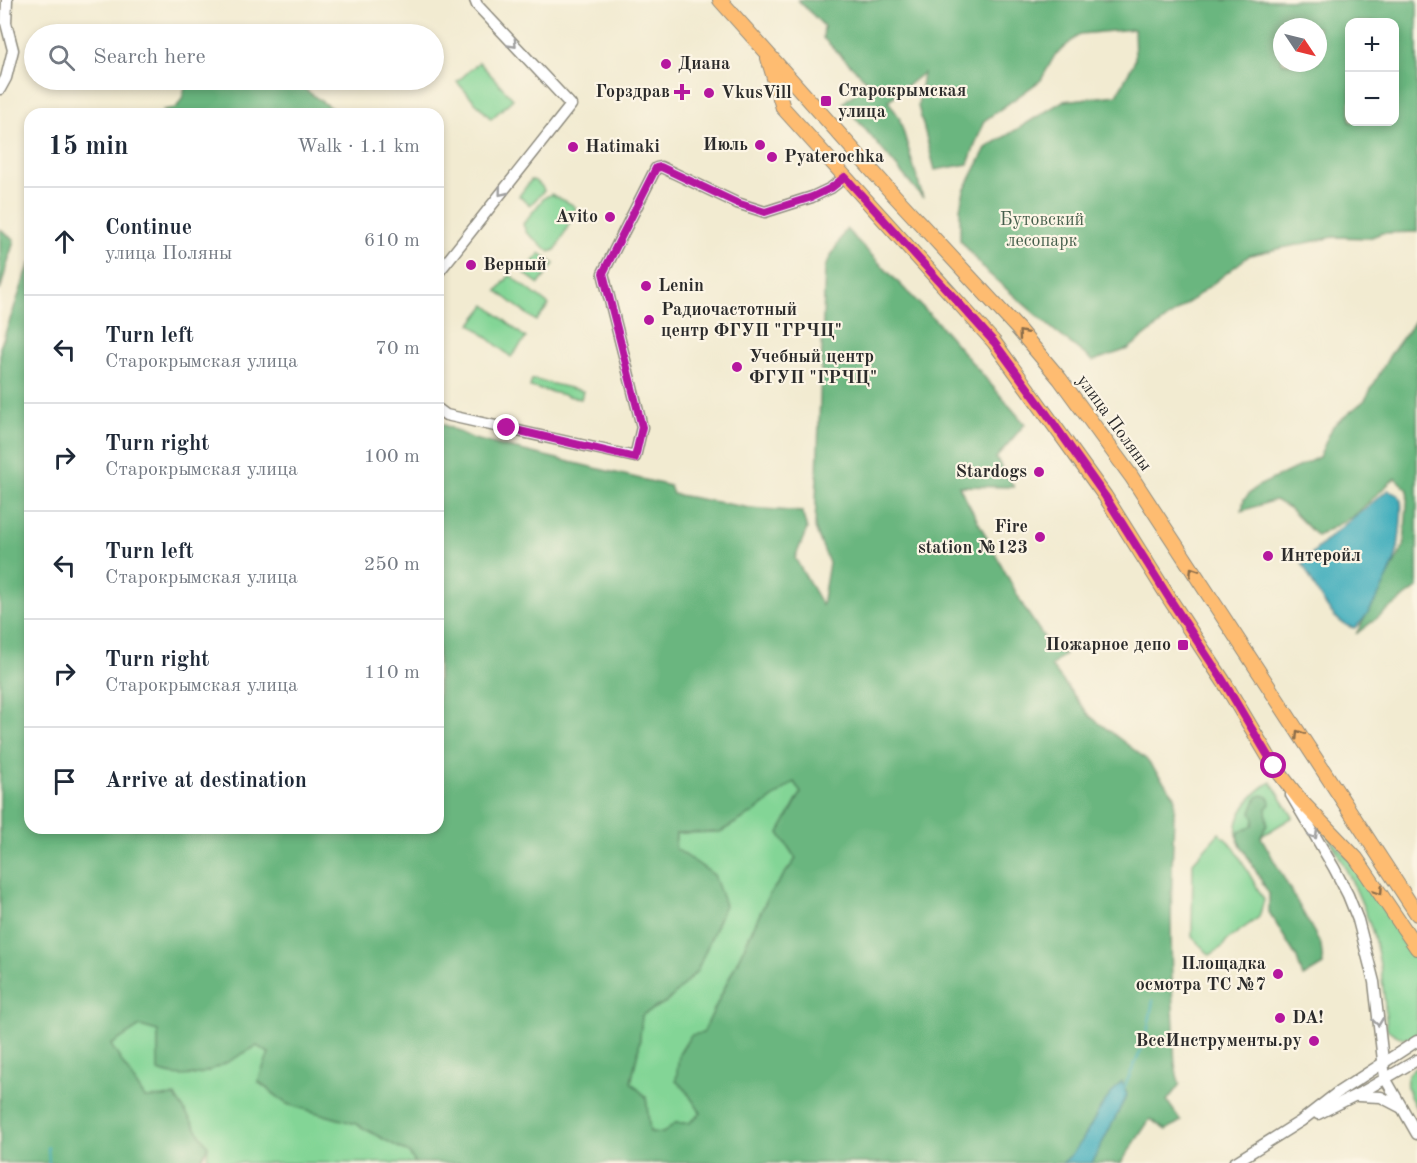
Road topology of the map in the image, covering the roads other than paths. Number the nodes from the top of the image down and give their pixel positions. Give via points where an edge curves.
1 (7, 0) edge
2 (475, 0) edge
3 (720, 0) edge
4 (0, 33) edge
5 (766, 53) junction
6 (12, 61) junction
7 (0, 89) edge
8 (845, 177) junction
9 (444, 265) edge
10 (444, 413) edge
11 (1274, 766) junction
12 (1417, 914) edge
13 (1417, 948) edge
14 (1417, 1041) edge
15 (1384, 1062) junction
16 (1412, 1063) edge
17 (1385, 1078) junction
18 (1356, 1096) junction
19 (1402, 1108) junction
20 (1301, 1121) junction
21 (1417, 1134) edge
22 (1234, 1163) edge

1 - 6 street
2 -> 9 street via 571,105
3 - 5 main road, улица Поляны
4 - 6 street
5 - 8 main road via 783,108
12 -> 5 main road, улица Поляны via 1131,476 1060,379
6 - 7 street
8 - 10 street via 812,197 765,212 656,168 603,273 642,427 635,458
8 - 11 main road via 994,342 1050,418 1105,496
11 -> 13 main road via 1301,801 1356,858
11 -> 15 street via 1334,868 1358,920 1374,982
14 - 15 street
15 - 16 street via 1392,1066
15 - 17 street
15 - 20 street
16 - 17 street
16 - 19 street via 1397,1082
17 - 18 street
17 - 19 street
18 - 19 street via 1381,1097
18 - 20 street
19 - 21 street
20 - 22 street

